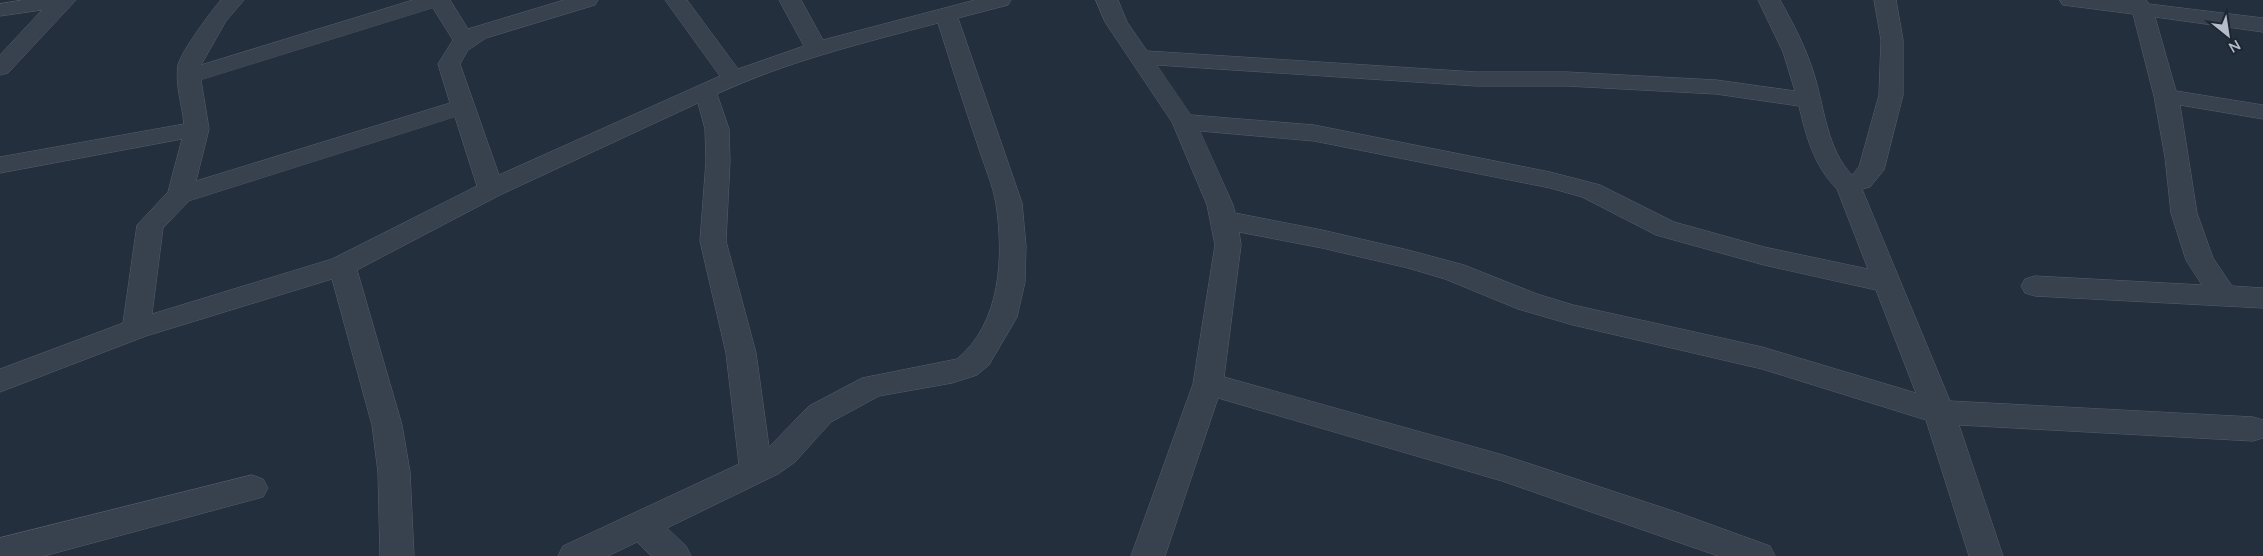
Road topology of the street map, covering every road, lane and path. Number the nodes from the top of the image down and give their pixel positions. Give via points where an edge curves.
1 (63, 0) edge
2 (233, 0) edge
3 (587, 0) edge
4 (676, 0) edge
5 (790, 0) edge
6 (1000, 0) edge
7 (1107, 0) edge
8 (1769, 0) edge
9 (1885, 0) edge
10 (2071, 0) edge
11 (2138, 5) edge
12 (0, 10) edge
13 (946, 16) junction
14 (2263, 25) edge
15 (464, 40) junction
16 (817, 49) junction
17 (1139, 57) junction
18 (0, 68) edge
19 (189, 76) junction
20 (733, 78) junction
21 (705, 92) junction
22 (2166, 96) junction
23 (1808, 100) junction
24 (463, 107) junction
25 (2263, 112) edge
26 (1184, 122) junction
27 (197, 129) junction
28 (0, 165) edge
29 (1848, 185) junction
30 (491, 189) junction
31 (180, 195) junction
32 (1224, 220) junction
33 (342, 266) junction
34 (1887, 283) junction
35 (2035, 286) dead end
36 (2224, 296) junction
37 (2263, 298) edge
38 (136, 329) junction
39 (0, 381) edge
40 (1208, 384) junction
41 (1939, 412) junction
42 (2253, 429) dead end
43 (756, 470) junction
44 (252, 488) dead end
45 (640, 524) junction
46 (0, 553) edge
47 (1153, 554) edge
48 (397, 556) edge
49 (575, 556) edge
50 (674, 556) edge
51 (1758, 556) edge
52 (1986, 556) edge

1 - 12 street
1 - 18 street
2 - 19 street via 200,44 190,63
3 - 15 street
4 - 20 street
5 - 16 street
6 - 13 street
7 - 17 street via 1116,22
8 - 23 street via 1798,60
9 - 29 street via 1892,40 1891,95 1871,170 1861,181
10 - 11 street
11 - 14 street
11 - 22 street
13 - 16 street
13 - 43 street via 1009,203 1012,273 1003,317 979,357 967,366 952,372 873,386 820,414 784,452
15 - 19 street via 439,0 435,0
15 - 24 street via 449,64
16 - 20 street
17 - 23 street via 1476,79 1567,79 1716,87
17 - 26 street
19 - 27 street
20 - 21 street
21 - 30 street
21 - 43 street via 717,129 713,241 741,353
22 - 25 street
22 - 36 street via 2184,214 2200,260
23 - 29 street via 1824,149 1838,178
24 - 30 street
24 - 31 street
26 - 32 street
26 - 34 street via 1314,133 1550,180 1591,191 1665,229 1764,256
27 - 28 street
27 - 31 street
29 - 34 street
30 - 33 street
31 - 38 street via 150,225
32 - 40 street via 1228,245 1226,269
32 - 41 street via 1408,259 1573,315 1762,358
33 - 38 street
33 - 48 street via 387,425 394,472
34 - 41 street
35 - 36 street
36 - 37 street
38 - 39 street
40 - 47 street
40 - 51 street via 1503,468
41 - 42 street
41 - 52 street
43 - 45 street
44 - 46 street
45 - 49 street
45 - 50 street

